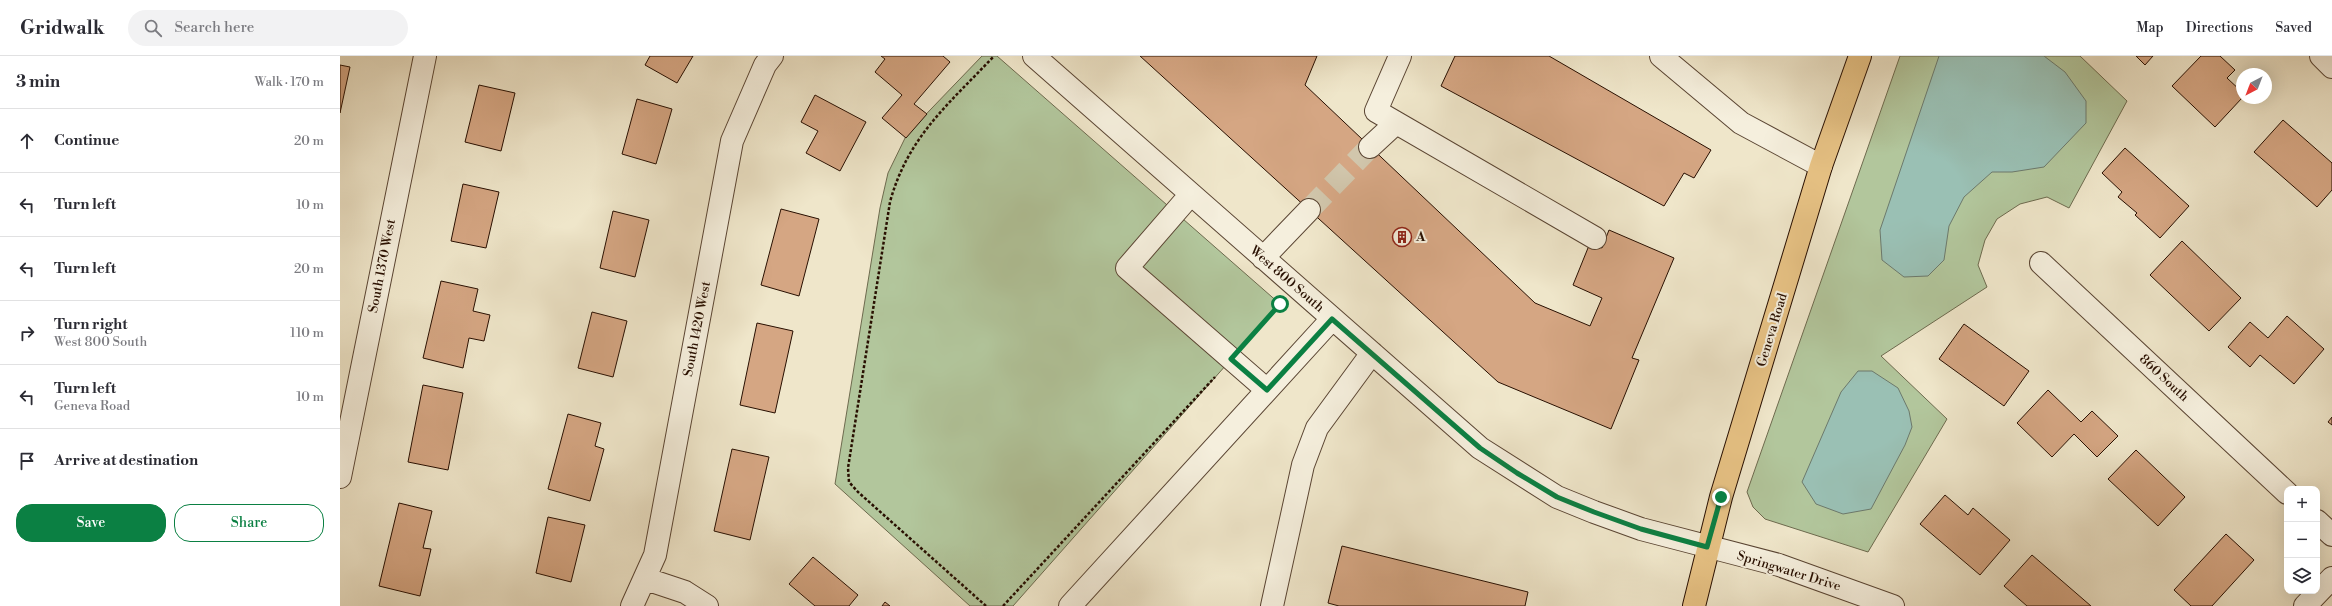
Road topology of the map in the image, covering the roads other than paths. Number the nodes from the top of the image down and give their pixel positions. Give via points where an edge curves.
1 (425, 56) edge
2 (772, 56) edge
3 (1034, 56) edge
4 (1400, 56) edge
5 (1661, 56) edge
6 (1860, 56) edge
7 (2321, 56) edge
8 (2332, 66) edge
9 (1396, 123) junction
10 (1370, 147) tunnel mouth
11 (1821, 166) junction
12 (1191, 194) junction
13 (1310, 210) tunnel mouth
14 (1595, 238) dead end
15 (1263, 258) junction
16 (2041, 263) dead end
17 (1332, 319) junction
18 (1372, 353) junction
19 (1267, 390) junction
20 (340, 477) edge
21 (2284, 490) edge
22 (2318, 522) edge
23 (2332, 535) edge
24 (1707, 547) junction
25 (646, 578) junction
26 (2332, 578) edge
27 (632, 606) edge
28 (707, 606) edge
29 (1070, 606) edge
30 (1272, 606) edge
31 (1694, 606) edge
32 (1893, 606) edge
33 (2305, 606) edge

1 - 20 street, South 1370 West
2 - 25 street, South 1420 West via 765,65 732,141 655,555
3 - 12 street, West 800 South
4 - 9 street via 1376,111
5 - 11 street via 1741,123
6 - 11 main road, Geneva Road
7 - 8 street
9 - 10 street
9 - 14 street
11 - 24 main road, Geneva Road
12 - 15 street, West 800 South
12 - 19 street via 1127,268
13 - 15 street
15 - 17 street, West 800 South
16 - 21 street, 860 South
17 - 18 street, West 800 South
17 - 19 street
18 - 24 street, West 800 South via 1480,448 1557,497 1641,529
18 - 30 street via 1317,428 1303,465
19 - 29 street
22 - 23 street
24 - 31 main road, Geneva Road
24 - 32 street, Springwater Drive via 1779,565
25 - 27 street, South 1420 West
25 - 28 street via 685,592
26 - 33 street

